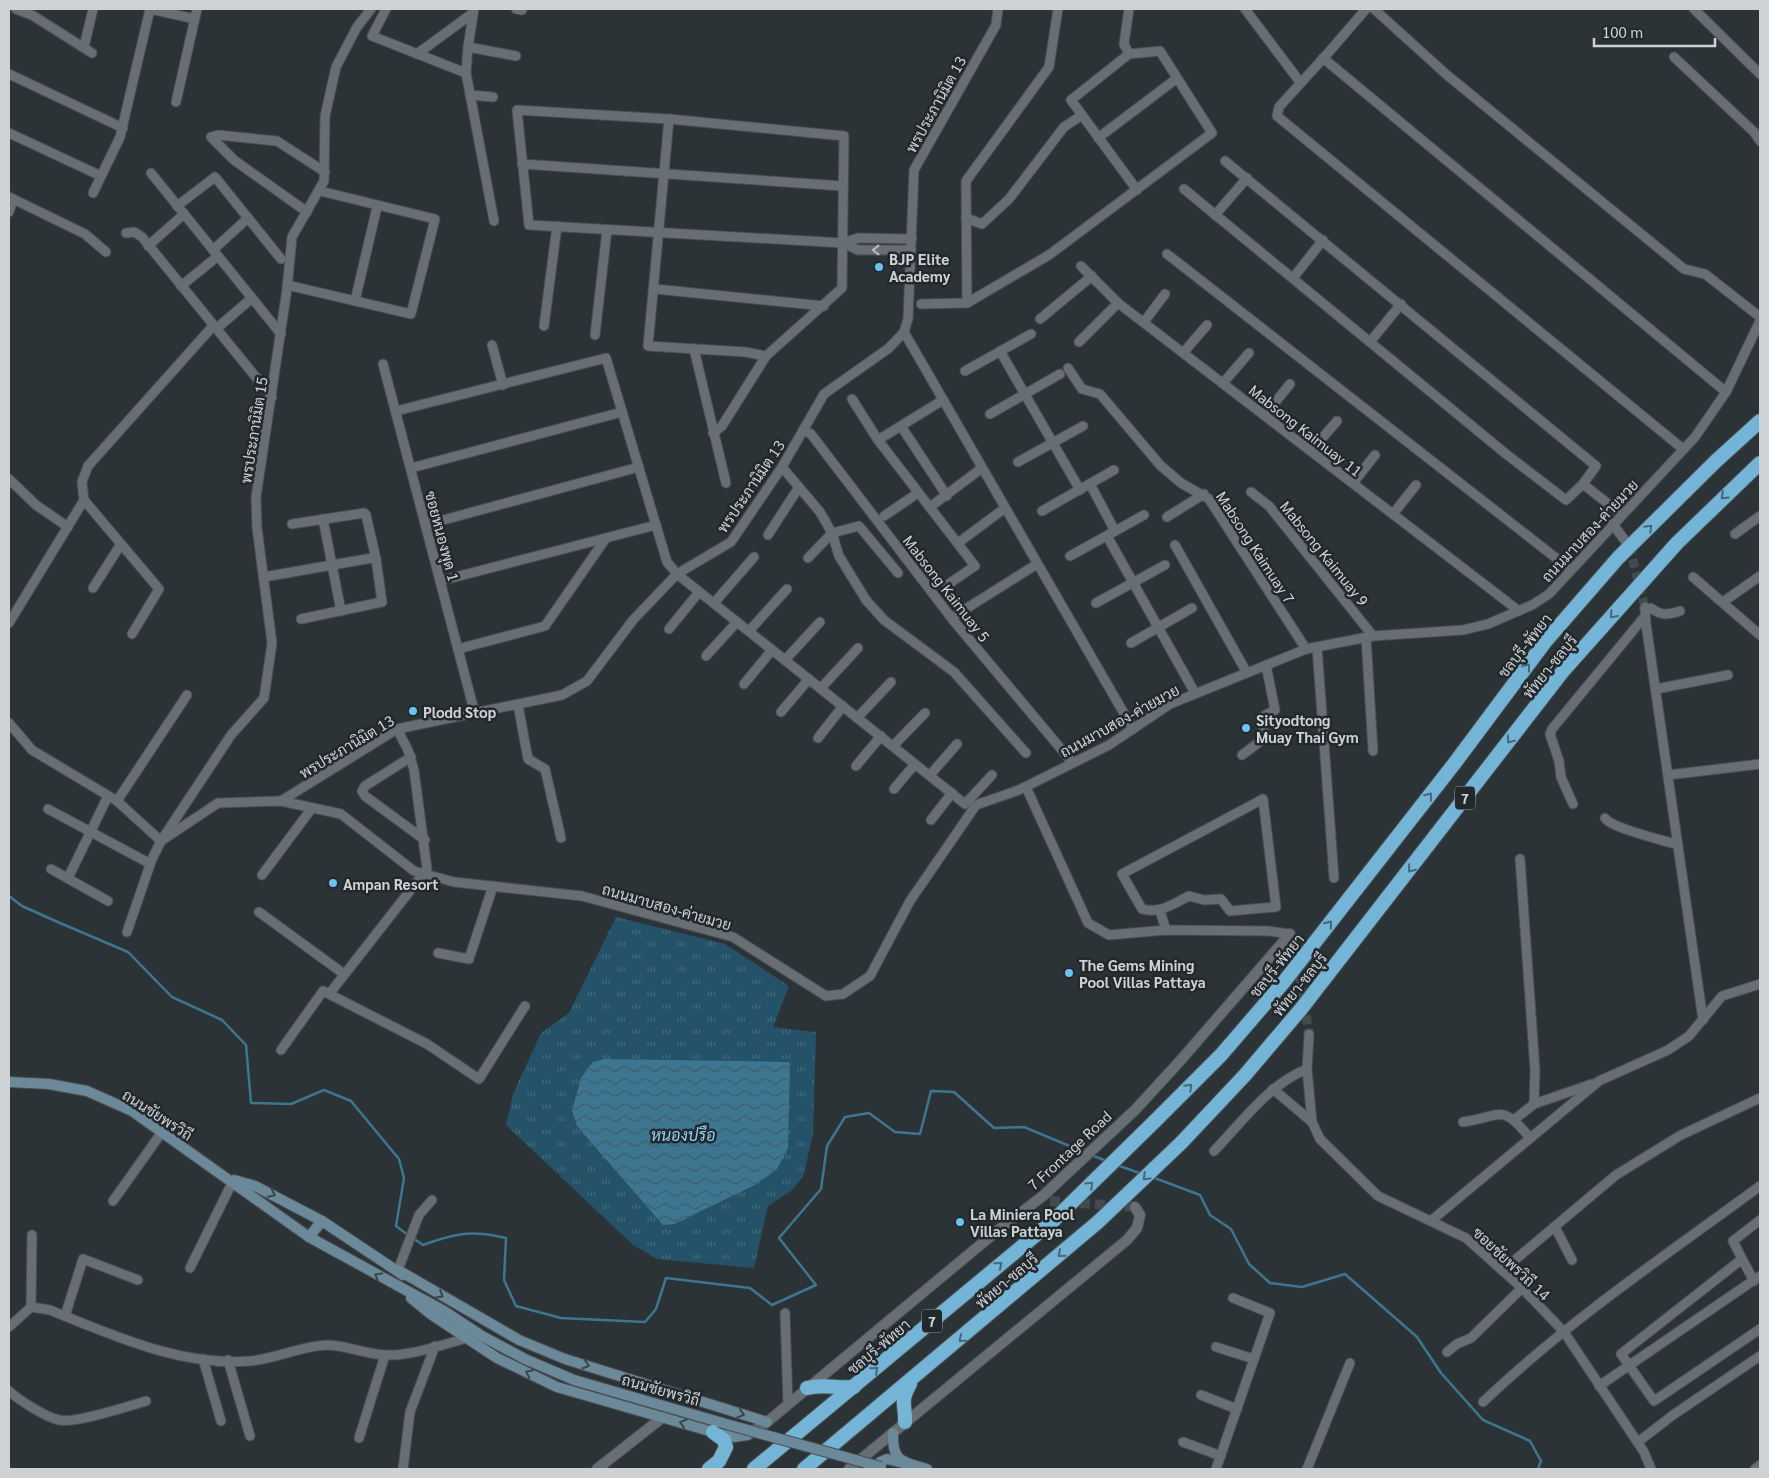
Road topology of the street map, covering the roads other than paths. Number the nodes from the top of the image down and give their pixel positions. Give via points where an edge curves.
1 (16, 9) edge
2 (93, 9) edge
3 (150, 9) edge
4 (197, 9) edge
5 (371, 9) edge
6 (386, 9) edge
7 (998, 9) edge
8 (1058, 9) edge
9 (1129, 9) edge
10 (1245, 9) edge
11 (1366, 9) edge
12 (1374, 9) edge
13 (1694, 9) edge
14 (474, 11) edge
15 (33, 12) edge
16 (195, 19) junction
17 (468, 47) junction
18 (417, 54) junction
19 (1129, 54) junction
20 (516, 56) dead end
21 (1674, 57) dead end
22 (1323, 58) junction
23 (9, 74) edge
24 (466, 74) junction
25 (1760, 74) edge
26 (1176, 79) junction
27 (1300, 82) junction
28 (470, 94) junction
29 (493, 97) dead end
30 (176, 102) dead end
31 (1082, 115) junction
32 (669, 119) junction
33 (123, 128) junction
34 (9, 133) edge
35 (1098, 138) junction
36 (1760, 141) edge
37 (1226, 161) dead end
38 (522, 164) junction
39 (325, 172) junction
40 (151, 173) dead end
41 (665, 174) junction
42 (101, 176) junction
43 (1247, 178) junction
44 (843, 186) junction
45 (1184, 189) dead end
46 (1138, 190) junction
47 (320, 191) junction
48 (93, 193) dead end
49 (11, 198) edge
50 (177, 206) junction
51 (376, 207) junction
52 (9, 212) edge
53 (307, 212) junction
54 (184, 214) junction
55 (1216, 215) junction
56 (248, 218) junction
57 (966, 218) junction
58 (494, 221) dead end
59 (557, 226) junction
60 (607, 230) junction
61 (126, 233) dead end
62 (660, 233) junction
63 (912, 239) junction
64 (1323, 240) junction
65 (843, 243) junction
66 (148, 246) junction
67 (911, 250) junction
68 (106, 252) dead end
69 (215, 253) junction
70 (1167, 254) dead end
71 (281, 259) dead end
72 (1081, 266) dead end
73 (1092, 276) junction
74 (1293, 278) junction
75 (287, 285) junction
76 (182, 286) junction
77 (655, 289) junction
78 (1165, 294) dead end
79 (252, 298) junction
80 (354, 301) junction
81 (967, 303) junction
82 (1118, 303) junction
83 (922, 304) dead end
84 (1401, 304) junction
85 (824, 306) junction
86 (1760, 317) edge
87 (1040, 319) dead end
88 (1760, 321) edge
89 (1144, 322) junction
90 (1207, 325) dead end
91 (544, 326) dead end
92 (215, 327) junction
93 (904, 332) junction
94 (281, 334) junction
95 (1031, 334) dead end
96 (595, 335) dead end
97 (1079, 342) dead end
98 (1370, 342) junction
99 (492, 345) dead end
100 (694, 349) junction
101 (1000, 351) junction
102 (1183, 353) junction
103 (1249, 353) dead end
104 (766, 356) junction
105 (383, 364) dead end
106 (965, 371) dead end
107 (1223, 384) junction
108 (1290, 384) dead end
109 (503, 385) junction
110 (1726, 392) junction
111 (1026, 395) junction
112 (272, 397) junction
113 (852, 399) dead end
114 (943, 400) junction
115 (396, 411) junction
116 (622, 412) junction
117 (990, 414) dead end
118 (1265, 415) junction
119 (1336, 420) dead end
120 (1760, 421) edge
121 (901, 426) junction
122 (1083, 426) dead end
123 (803, 430) junction
124 (713, 433) junction
125 (878, 440) junction
126 (1053, 443) junction
127 (1683, 450) junction
128 (1311, 451) junction
129 (1375, 455) dead end
130 (1018, 462) dead end
131 (1760, 463) edge
132 (639, 466) junction
133 (782, 467) junction
134 (411, 468) junction
135 (982, 468) junction
136 (1114, 470) dead end
137 (9, 479) edge
138 (726, 483) dead end
139 (1353, 483) junction
140 (1090, 484) junction
141 (1584, 484) junction
142 (1416, 485) dead end
143 (799, 487) junction
144 (1080, 490) junction
145 (1251, 492) dead end
146 (918, 493) junction
147 (1204, 494) junction
148 (948, 496) junction
149 (84, 500) junction
150 (930, 508) junction
151 (1005, 508) junction
152 (1042, 511) dead end
153 (1393, 514) junction
154 (1621, 514) junction
155 (1144, 515) dead end
156 (884, 516) dead end
157 (1760, 516) edge
158 (1167, 517) dead end
159 (323, 519) junction
160 (1612, 523) junction
161 (292, 524) dead end
162 (425, 525) junction
163 (656, 525) junction
164 (68, 527) junction
165 (832, 533) junction
166 (1111, 533) junction
167 (1735, 534) dead end
168 (768, 535) dead end
169 (606, 538) junction
170 (958, 543) junction
171 (121, 544) junction
172 (1175, 546) dead end
173 (1629, 546) tunnel mouth
174 (1070, 556) dead end
175 (754, 557) dead end
176 (808, 558) dead end
177 (376, 559) junction
178 (1037, 564) junction
179 (332, 565) junction
180 (1165, 565) dead end
181 (1570, 570) junction
182 (898, 573) dead end
183 (677, 574) junction
184 (1760, 576) edge
185 (264, 577) junction
186 (1693, 577) dead end
187 (440, 581) junction
188 (1133, 583) junction
189 (947, 585) dead end
190 (93, 588) dead end
191 (788, 589) dead end
192 (699, 592) junction
193 (1723, 602) junction
194 (714, 603) junction
195 (1096, 603) dead end
196 (1192, 608) dead end
197 (341, 611) junction
198 (1519, 611) junction
199 (1645, 611) junction
200 (1680, 611) dead end
201 (956, 615) dead end
202 (301, 619) dead end
203 (9, 622) edge
204 (737, 622) junction
205 (820, 622) dead end
206 (1158, 627) junction
207 (669, 629) dead end
208 (749, 631) junction
209 (132, 634) dead end
210 (1760, 635) edge
211 (1370, 637) junction
212 (1131, 642) dead end
213 (1317, 647) junction
214 (858, 648) dead end
215 (458, 649) junction
216 (1306, 649) junction
217 (772, 650) junction
218 (706, 656) dead end
219 (785, 660) junction
220 (1266, 665) junction
221 (1247, 673) junction
222 (1728, 675) dead end
223 (809, 679) junction
224 (891, 682) dead end
225 (744, 684) dead end
226 (821, 688) junction
227 (1656, 689) junction
228 (1195, 693) junction
229 (187, 695) dead end
230 (518, 705) junction
231 (843, 706) junction
232 (780, 712) dead end
233 (925, 713) dead end
234 (475, 714) junction
235 (857, 718) junction
236 (9, 723) edge
237 (397, 729) junction
238 (1133, 729) junction
239 (881, 736) junction
240 (818, 738) dead end
241 (957, 744) dead end
242 (893, 746) junction
243 (1373, 751) dead end
244 (1026, 753) dead end
245 (1242, 755) dead end
246 (411, 757) junction
247 (1072, 762) junction
248 (915, 764) junction
249 (1760, 764) edge
250 (856, 766) dead end
251 (930, 775) junction
252 (992, 775) dead end
253 (1668, 775) junction
254 (1026, 787) junction
255 (894, 789) dead end
256 (952, 793) junction
257 (108, 796) junction
258 (117, 801) junction
259 (281, 802) junction
260 (1573, 804) dead end
261 (312, 808) junction
262 (48, 809) dead end
263 (1605, 818) dead end
264 (931, 820) dead end
265 (90, 832) junction
266 (561, 838) dead end
267 (425, 840) junction
268 (161, 841) junction
269 (1678, 845) junction
270 (1520, 859) dead end
271 (145, 861) dead end
272 (51, 869) dead end
273 (425, 874) junction
274 (262, 875) dead end
275 (68, 878) junction
276 (1334, 878) dead end
277 (493, 886) junction
278 (108, 901) dead end
279 (1160, 911) junction
280 (259, 912) dead end
281 (1166, 930) junction
282 (127, 932) dead end
283 (1290, 934) junction
284 (1296, 949) dead end
285 (438, 953) dead end
286 (344, 974) junction
287 (1760, 984) edge
288 (330, 993) junction
289 (525, 1006) dead end
290 (1703, 1020) junction
291 (1309, 1034) tunnel mouth
292 (281, 1050) dead end
293 (1307, 1069) junction
294 (1600, 1081) junction
295 (9, 1082) edge
296 (1273, 1090) junction
297 (1760, 1098) edge
298 (1534, 1104) junction
299 (1515, 1119) junction
300 (1312, 1122) junction
301 (1463, 1122) dead end
302 (162, 1132) junction
303 (1530, 1138) junction
304 (1214, 1151) dead end
305 (229, 1180) junction
306 (1760, 1186) edge
307 (432, 1200) dead end
308 (113, 1201) dead end
309 (1135, 1207) dead end
310 (1432, 1220) junction
311 (1760, 1220) edge
312 (322, 1221) junction
313 (1555, 1227) junction
314 (32, 1234) dead end
315 (309, 1237) junction
316 (1742, 1259) junction
317 (1572, 1260) dead end
318 (190, 1268) dead end
319 (398, 1270) junction
320 (1503, 1270) junction
321 (1757, 1279) edge
322 (138, 1280) dead end
323 (395, 1285) junction
324 (1522, 1288) junction
325 (1234, 1298) dead end
326 (437, 1306) junction
327 (32, 1307) junction
328 (785, 1313) dead end
329 (65, 1316) junction
330 (9, 1328) edge
331 (1760, 1329) edge
332 (1564, 1332) junction
333 (466, 1338) junction
334 (435, 1346) junction
335 (1216, 1347) dead end
336 (1447, 1352) dead end
337 (385, 1355) junction
338 (1760, 1356) edge
339 (203, 1359) junction
340 (1254, 1359) junction
341 (228, 1360) junction
342 (1350, 1363) dead end
343 (1628, 1366) junction
344 (913, 1379) junction
345 (1599, 1386) junction
346 (854, 1387) junction
347 (807, 1388) junction
348 (9, 1391) edge
349 (1201, 1395) dead end
350 (146, 1401) dead end
351 (1484, 1402) dead end
352 (788, 1404) junction
353 (1237, 1409) junction
354 (662, 1416) junction
355 (222, 1421) dead end
356 (766, 1422) junction
357 (905, 1422) junction
358 (716, 1427) junction
359 (893, 1432) junction
360 (747, 1435) joint
361 (250, 1436) dead end
362 (360, 1438) dead end
363 (1184, 1442) dead end
364 (1638, 1442) junction
365 (1221, 1456) junction
366 (903, 1463) junction
367 (1760, 1466) edge
368 (883, 1468) edge
369 (403, 1469) edge
370 (597, 1469) edge
371 (709, 1469) edge
372 (754, 1469) edge
373 (804, 1469) edge
374 (849, 1469) edge
375 (927, 1469) edge
376 (1216, 1469) edge
377 (1307, 1469) edge
378 (1651, 1469) edge
379 (1755, 1469) edge

1 - 15 street
2 - 15 street via 88,50
3 - 16 street
3 - 33 street
4 - 16 street
5 - 39 street, พรประภานิมิต 15 via 357,27 336,67 324,116
6 - 18 street via 372,36
7 - 63 street, พรประภานิมิต 13 via 996,25 914,170
8 - 57 street via 1049,67 966,181
9 - 19 street via 1124,44
10 - 27 street
11 - 22 street
12 - 86 street via 1448,75 1684,269 1705,274
13 - 25 street
14 - 17 street
14 - 18 street
16 - 30 street
17 - 20 street
17 - 24 street
18 - 24 street
19 - 26 street via 1160,51
19 - 31 street via 1071,100
21 - 36 street
22 - 27 street
22 - 110 street
23 - 33 street
24 - 28 street
26 - 35 street
26 - 46 street via 1212,133
27 - 127 street via 1279,106 1277,116
28 - 29 street
28 - 58 street
31 - 35 street
31 - 57 street via 1064,128 1009,199 982,224
32 - 38 street via 518,110
32 - 41 street
32 - 44 street via 844,136
33 - 42 street
34 - 42 street
35 - 46 street
37 - 43 street
38 - 41 street
38 - 59 street via 529,224
39 - 47 street, พรประภานิมิต 15
39 - 53 street via 277,140 211,137 234,160
40 - 50 street
41 - 44 street
41 - 62 street
42 - 48 street
43 - 55 street
43 - 64 street
44 - 65 street
45 - 55 street
46 - 81 street via 1049,256
47 - 51 street
47 - 53 street, พรประภานิมิต 15
49 - 52 street
49 - 68 street via 85,234
50 - 54 street
50 - 56 street via 215,177
51 - 80 street
51 - 80 street via 435,219 411,314
53 - 75 street, พรประภานิมิต 15 via 292,237
54 - 66 street
54 - 69 street
55 - 74 street
56 - 69 street
56 - 71 street
57 - 81 street
59 - 60 street
59 - 91 street
60 - 62 street
60 - 96 street
61 - 66 street via 134,232
62 - 65 street
62 - 77 street
63 - 65 street via 858,238
63 - 67 street, พรประภานิมิต 13
64 - 74 street
64 - 84 street
67 -> 65 street via 858,250
65 - 85 street via 842,288
66 - 76 street
67 - 93 street, พรประภานิมิต 13 via 908,319
69 - 76 street
69 - 79 street
70 - 181 street
72 - 73 street, Mabsong Kaimuay 11
73 - 82 street, Mabsong Kaimuay 11
73 - 87 street
74 - 98 street
75 - 80 street
75 - 94 street, พรประภานิมิต 15
76 - 92 street
77 - 85 street
77 - 100 street via 648,346
78 - 89 street
79 - 92 street
79 - 94 street
81 - 83 street
82 - 89 street, Mabsong Kaimuay 11
82 - 97 street
84 - 98 street
84 - 141 street via 1596,466
85 - 104 street
88 - 110 street, ถนนมาบสอง-ค่ายมวย
89 - 102 street, Mabsong Kaimuay 11
90 - 102 street
92 - 112 street
92 - 149 street via 88,466 82,482
93 - 114 street
93 - 123 street, พรประภานิมิต 13 via 889,348 824,394
94 - 112 street, พรประภานิมิต 15
95 - 101 street
98 - 141 street via 1566,500
99 - 109 street
100 - 104 street
100 - 124 street
101 - 106 street
101 - 111 street
102 - 107 street, Mabsong Kaimuay 11
103 - 107 street
104 - 124 street via 722,426
105 - 115 street, ซอยหนองพุด 1
107 - 118 street, Mabsong Kaimuay 11
108 - 118 street
109 - 115 street
109 - 116 street via 606,358
110 - 127 street, ถนนมาบสอง-ค่ายมวย
111 - 117 street
111 - 126 street
111 - 147 street, Mabsong Kaimuay 7 via 1064,371 1082,389 1100,394 1160,465 1181,483
112 - 185 street, พรประภานิมิต 15 via 256,496
113 - 125 street
114 - 121 street
114 - 135 street
115 - 134 street, ซอยหนองพุด 1
116 - 132 street
116 - 134 street
118 - 128 street, Mabsong Kaimuay 11
119 - 128 street
346 -> 120 highway, ชลบุรี-พัทยา / 7, bridge via 1055,1219 1221,1055 1283,983 1545,642 1618,558
121 - 125 street
121 - 148 street
122 - 126 street
123 - 133 street, พรประภานิมิต 13
123 - 247 street, Mabsong Kaimuay 5 via 811,434 953,620
124 - 138 street
125 - 146 street
126 - 130 street
126 - 144 street
127 - 154 street, ถนนมาบสอง-ค่ายมวย
128 - 139 street, Mabsong Kaimuay 11
129 - 139 street
131 -> 344 highway, พัทยา-ชลบุรี / 7, bridge via 1677,543 1563,671 1301,1009 1245,1075 1181,1143 1098,1222
132 - 162 street
132 - 163 street
133 - 143 street
133 - 183 street, พรประภานิมิต 13 via 731,542
134 - 162 street, ซอยหนองพุด 1
135 - 148 street
135 - 151 street
136 - 140 street
137 - 164 street via 36,505
139 - 153 street, Mabsong Kaimuay 11
140 - 144 street
140 - 166 street
141 - 154 street
142 - 153 street
143 - 165 street
143 - 168 street
144 - 152 street
145 - 211 street, Mabsong Kaimuay 9 via 1268,506
146 - 150 street
146 - 156 street
147 - 158 street
147 - 216 street, Mabsong Kaimuay 7
148 - 150 street
149 - 164 street
149 - 171 street
150 - 170 street
151 - 170 street
151 - 178 street
153 - 198 street, Mabsong Kaimuay 11
154 - 160 street, ถนนมาบสอง-ค่ายมวย
155 - 166 street
157 - 167 street
159 - 161 street
159 - 177 street via 366,514
159 - 179 street
160 - 173 street
160 - 181 street, ถนนมาบสอง-ค่ายมวย
162 - 187 street, ซอยหนองพุด 1
163 - 169 street
163 - 183 street via 667,562
164 - 203 street
165 - 176 street
165 - 182 street via 859,526
165 - 244 street via 839,556 866,600 884,620 954,672
166 - 174 street
166 - 188 street
169 - 187 street
169 - 215 street via 544,626
170 - 189 street via 976,566
171 - 190 street
171 - 209 street via 158,589
172 - 221 street
175 - 194 street
177 - 179 street
177 - 197 street via 383,601
178 - 201 street
178 - 238 street
179 - 185 street
179 - 197 street
180 - 188 street
181 - 198 street, ถนนมาบสอง-ค่ายมวย via 1548,594
183 - 192 street
183 - 230 street, พรประภานิมิต 13 via 633,620 586,681 562,695
184 - 193 street
185 - 268 street, พรประภานิมิต 15 via 272,643 264,698 231,735
186 - 193 street
187 - 215 street, ซอยหนองพุด 1
188 - 195 street
188 - 206 street
191 - 208 street
192 - 194 street
192 - 207 street
193 - 210 street
194 - 204 street
196 - 206 street
197 - 202 street
198 - 211 street, ถนนมาบสอง-ค่ายมวย via 1463,630
199 - 200 street via 1651,608 1666,615
199 - 227 street
199 - 260 street via 1552,729 1551,740
204 - 208 street
204 - 218 street
205 - 219 street
206 - 212 street
206 - 228 street
208 - 217 street
211 - 213 street, ถนนมาบสอง-ค่ายมวย
211 - 243 street
213 - 216 street, ถนนมาบสอง-ค่ายมวย
213 - 276 street
214 - 226 street
215 - 234 street, ซอยหนองพุด 1
216 - 220 street, ถนนมาบสอง-ค่ายมวย
217 - 219 street
217 - 225 street
219 - 223 street
220 - 221 street, ถนนมาบสอง-ค่ายมวย
220 - 245 street via 1274,710 1260,718 1266,737
221 - 228 street, ถนนมาบสอง-ค่ายมวย
222 - 227 street
223 - 226 street
223 - 232 street
224 - 235 street
226 - 231 street
227 - 253 street
228 - 238 street, ถนนมาบสอง-ค่ายมวย via 1170,704
229 - 258 street
230 - 234 street, พรประภานิมิต 13
230 - 266 street via 528,759 545,769
231 - 235 street
231 - 240 street
233 - 242 street
234 - 237 street, พรประภานิมิต 13
235 - 239 street
236 - 257 street via 32,750
237 - 246 street
237 - 259 street, พรประภานิมิต 13
238 - 247 street, ถนนมาบสอง-ค่ายมวย via 1109,745
239 - 242 street
239 - 250 street
241 - 251 street
242 - 248 street
246 - 267 street
246 - 267 street via 362,791
247 - 254 street, ถนนมาบสอง-ค่ายมวย
248 - 251 street
248 - 255 street
249 - 253 street
251 - 256 street
252 - 256 street via 965,804
253 - 269 street
254 - 277 street, ถนนมาบสอง-ค่ายมวย via 976,805 910,901 870,976 843,994 826,996 732,937 582,896
254 - 281 street via 1088,923 1109,936
256 - 264 street
257 - 258 street
257 - 265 street
258 - 268 street
259 - 261 street, ถนนมาบสอง-ค่ายมวย
259 - 268 street, ถนนมาบสอง-ค่ายมวย via 218,803
261 - 273 street, ถนนมาบสอง-ค่ายมวย via 341,814 414,871
261 - 274 street
262 - 265 street
263 - 269 street via 1617,827
265 - 271 street
265 - 275 street
267 - 273 street via 428,864
268 - 282 street, พรประภานิมิต 15
269 - 290 street
270 - 298 street via 1535,1070
272 - 275 street
273 - 277 street, ถนนมาบสอง-ค่ายมวย via 454,882
273 - 286 street
275 - 278 street
277 - 285 street via 468,959
279 - 279 street via 1188,896 1204,900 1221,898 1230,910 1276,907 1263,799 1122,874 1142,909
279 - 281 street
280 - 286 street
281 - 283 street
283 - 284 street
283 - 347 street, 7 Frontage Road via 1180,1061 1056,1184 1047,1198 997,1231
286 - 288 street
287 - 290 street via 1722,996
288 - 289 street via 427,1044 480,1079
288 - 292 street via 320,992
290 - 294 street via 1689,1036 1668,1050
291 - 293 street, ซอยชัยพรวิถี 14
293 - 296 street via 1290,1076
293 - 300 street, ซอยชัยพรวิถี 14
294 - 298 street
294 - 303 street
295 - 302 main road, ถนนชัยพรวิถี via 49,1084 88,1091 132,1112
296 - 300 street
296 - 304 street
297 - 313 street via 1721,1114 1616,1175
298 - 299 street
299 - 301 street via 1492,1114
299 - 303 street
300 - 310 street, ซอยชัยพรวิถี 14 via 1320,1139 1378,1196
302 - 305 main road, ถนนชัยพรวิถี
302 - 308 street
303 - 310 street
305 -> 312 main road, ถนนชัยพรวิถี via 255,1186
305 - 315 main road, ถนนชัยพรวิถี
305 - 318 street
306 - 332 street
307 - 319 street via 417,1219
309 - 357 street via 1140,1215 1137,1228 1127,1240
310 - 320 street, ซอยชัยพรวิถี 14 via 1466,1238
311 - 316 street via 1733,1241
312 - 315 main road
312 - 319 main road, ถนนชัยพรวิถี
313 - 317 street
313 - 320 street
314 - 327 street
323 -> 315 main road, ถนนชัยพรวิถี
316 - 321 street
316 - 343 street via 1621,1354
319 - 326 main road, ถนนชัยพรวิถี
319 -> 356 main road, ถนนชัยพรวิถี via 519,1340
320 - 324 street, ซอยชัยพรวิถี 14
321 - 343 street
322 - 329 street via 83,1259
323 - 326 main road, ถนนชัยพรวิถี
323 - 333 main road, ถนนชัยพรวิถี
324 - 332 street, ซอยชัยพรวิถี 14
324 - 336 street via 1471,1338
325 - 340 street via 1270,1312
326 - 358 main road, ถนนชัยพรวิถี via 508,1350 574,1380
327 - 329 street
327 - 330 street
328 - 352 street
329 - 339 street via 154,1350
331 - 343 street via 1654,1402
332 - 345 street, ซอยชัยพรวิถี 14
332 - 351 street
333 - 334 street
354 -> 333 main road, ถนนชัยพรวิถี via 557,1387 497,1358
334 - 337 street
334 - 369 street via 410,1412
335 - 340 street
337 - 341 street via 327,1345 250,1361
337 - 362 street
338 - 364 street
339 - 341 street
339 - 355 street
340 - 353 street
341 - 361 street
342 - 377 street
343 - 345 street
344 - 357 highway via 904,1394
344 - 373 highway, พัทยา-ชลบุรี / 7
345 - 364 street, ซอยชัยพรวิถี 14
346 - 347 highway via 839,1389 820,1384
346 - 372 highway, ชลบุรี-พัทยา / 7
347 - 352 street, 7 Frontage Road
348 - 350 street via 60,1421 98,1415
349 - 353 street
352 - 356 street, 7 Frontage Road
353 - 365 street
358 -> 354 main road, ถนนชัยพรวิถี
354 - 370 street
356 - 360 street, 7 Frontage Road
357 - 359 street
358 - 360 main road, ถนนชัยพรวิถี via 734,1437
358 - 368 main road, ถนนชัยพรวิถี, bridge
358 - 371 highway via 726,1447 719,1461
359 - 366 main road via 895,1455
359 - 374 street
363 - 365 street
364 - 378 street, ซอยชัยพรวิถี 14
365 - 376 street
366 - 368 main road via 887,1459 880,1462
366 - 375 main road
367 - 379 street

